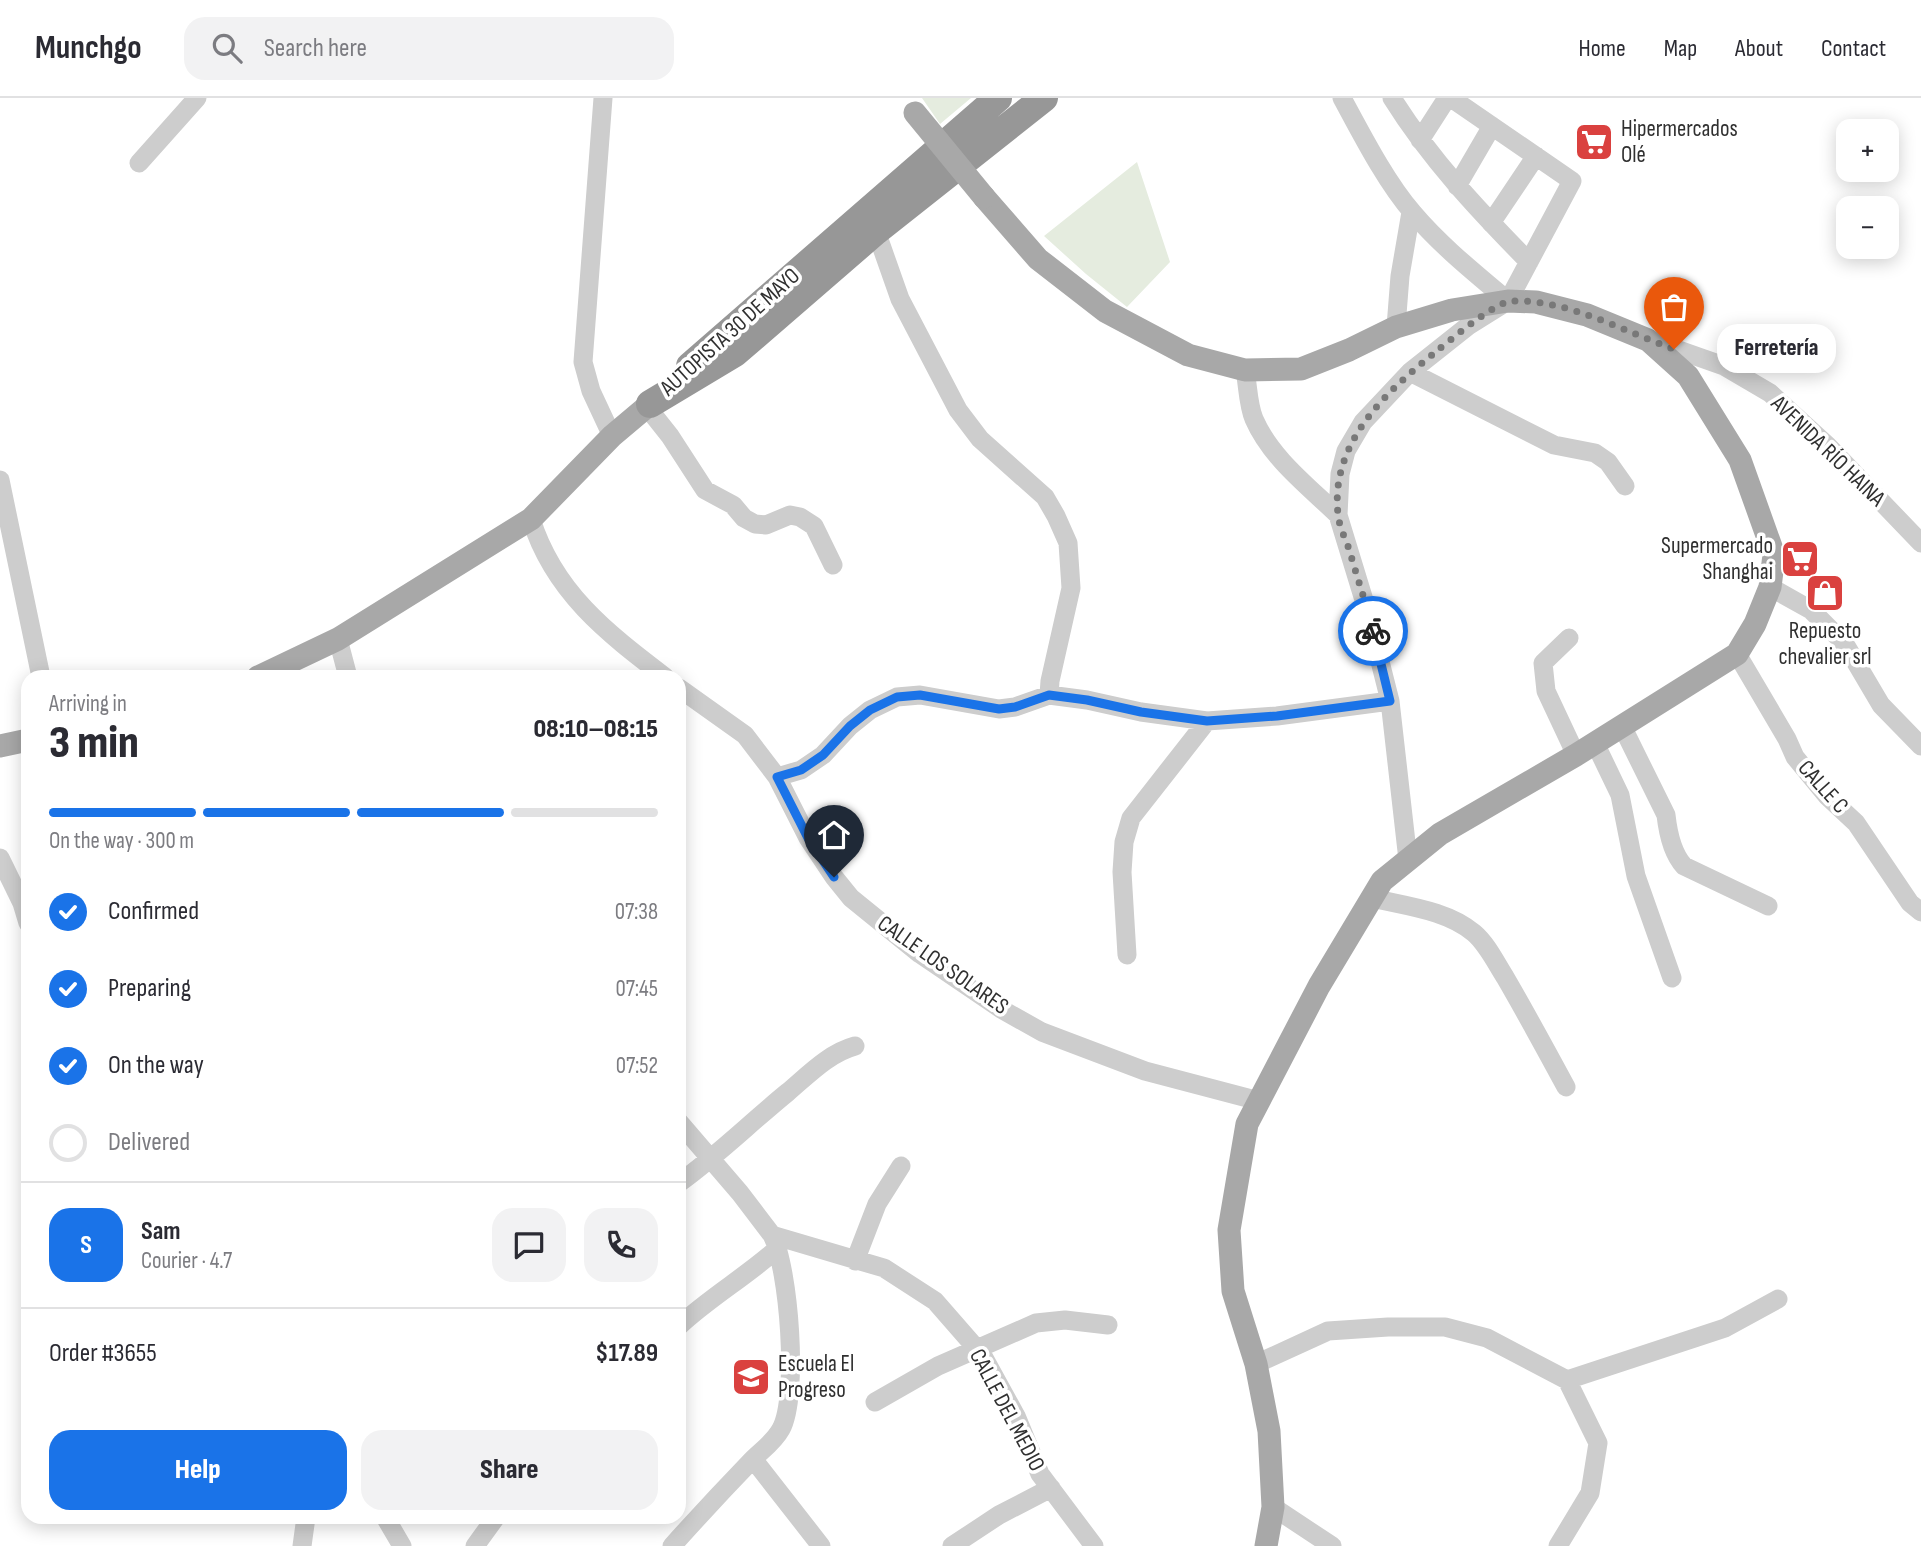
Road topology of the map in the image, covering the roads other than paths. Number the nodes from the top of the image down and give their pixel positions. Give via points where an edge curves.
1 (197, 98) edge
2 (603, 98) edge
3 (998, 98) edge
4 (1044, 98) edge
5 (1392, 98) edge
6 (1449, 98) edge
7 (1346, 99) edge
8 (910, 106) edge
9 (1492, 126) junction
10 (1420, 140) junction
11 (1536, 156) junction
12 (139, 163) dead end
13 (1457, 186) junction
14 (1411, 212) junction
15 (1492, 223) junction
16 (876, 231) junction
17 (1529, 262) junction
18 (1508, 301) junction
19 (1396, 327) junction
20 (1648, 340) junction
21 (1245, 370) junction
22 (1410, 372) junction
23 (648, 405) junction
24 (612, 436) junction
25 (0, 480) edge
26 (1625, 486) dead end
27 (1338, 514) junction
28 (531, 519) junction
29 (1921, 543) edge
30 (833, 565) dead end
31 (1770, 587) junction
32 (1569, 638) dead end
33 (338, 639) junction
34 (1737, 654) junction
35 (40, 670) edge
36 (273, 670) edge
37 (346, 670) edge
38 (656, 670) edge
39 (686, 693) edge
40 (1049, 695) junction
41 (1390, 701) junction
42 (1207, 721) junction
43 (1622, 726) junction
44 (21, 742) edge
45 (0, 746) edge
46 (1921, 746) edge
47 (1585, 749) junction
48 (777, 777) junction
49 (0, 858) edge
50 (1408, 860) junction
51 (1372, 898) junction
52 (21, 901) edge
53 (1768, 906) dead end
54 (1921, 912) edge
55 (1127, 956) dead end
56 (1672, 978) dead end
57 (855, 1046) dead end
58 (1566, 1087) dead end
59 (1259, 1101) junction
60 (686, 1131) edge
61 (710, 1160) junction
62 (901, 1166) dead end
63 (686, 1178) edge
64 (775, 1242) junction
65 (855, 1261) junction
66 (1778, 1299) dead end
67 (686, 1319) edge
68 (1108, 1325) dead end
69 (978, 1349) junction
70 (1256, 1364) junction
71 (1567, 1380) junction
72 (875, 1402) dead end
73 (753, 1459) junction
74 (1051, 1488) junction
75 (1273, 1507) junction
76 (305, 1524) edge
77 (389, 1524) edge
78 (491, 1524) edge
79 (674, 1545) edge
80 (302, 1546) edge
81 (402, 1546) edge
82 (475, 1546) edge
83 (821, 1546) edge
84 (952, 1546) edge
85 (1094, 1546) edge
86 (1266, 1546) edge
87 (1332, 1546) edge
88 (1558, 1546) edge

1 - 12 street
2 - 24 street via 583,362
3 - 23 highway, AUTOPISTA 30 DE MAYO
4 - 16 highway, AUTOPISTA 30 DE MAYO
5 - 10 street
6 - 9 street
6 - 10 street
7 - 14 street
8 - 21 main road, bridge via 1038,259 1105,311 1188,355
9 - 11 street
9 - 13 street
10 - 13 street
11 - 15 street
11 - 17 street via 1572,181
13 - 15 street
14 - 18 street
14 - 19 street
15 - 17 street
16 - 23 highway, AUTOPISTA 30 DE MAYO via 736,353
16 - 40 street via 900,299 958,410 980,439 1045,497 1068,543 1071,588
17 - 18 street
18 - 19 main road via 1452,310
18 - 20 main road via 1536,302 1587,315
18 - 22 street
19 - 21 main road via 1301,369
20 - 29 street, AVENIDA RÍO HAINA via 1724,366 1770,393
20 - 31 main road via 1688,376 1740,460 1774,555
21 - 27 street via 1253,417 1263,436 1281,460
22 - 26 street via 1554,445 1595,453 1608,462
22 - 27 street via 1363,422 1346,451
23 - 24 main road
23 - 30 street via 705,490 755,524 800,517 814,526
24 - 28 main road
25 - 35 street
27 - 41 street
28 - 33 main road
28 - 38 street via 552,569 575,599 601,627
31 - 34 main road
31 - 46 street via 1811,610 1845,644 1881,705
32 - 47 street via 1543,663 1546,691
33 - 36 main road
33 - 37 street
34 - 43 main road
34 - 54 street, CALLE C via 1795,757 1856,823 1910,903
39 - 48 street, CALLE LOS SOLARES via 745,735
40 - 42 street
40 - 48 street via 999,709 920,695 897,697 870,710 801,770
41 - 42 street
41 - 50 street
42 - 55 street via 1131,818 1122,872
43 - 47 main road
43 - 53 street via 1666,815 1679,860
44 - 45 main road
47 - 50 main road via 1440,834
47 - 56 street via 1620,795 1636,876
48 - 59 street, CALLE LOS SOLARES via 808,838 851,898 920,954 1001,1009 1099,1055
49 - 52 street
50 - 51 main road via 1382,881
51 - 58 street via 1431,912 1475,933
51 - 59 main road via 1319,986
57 - 61 street via 814,1069
59 - 70 main road via 1247,1124 1229,1230 1233,1291
60 - 61 street
61 - 63 street
61 - 64 street
62 - 65 street via 877,1204
64 - 65 street, CALLE DEL MEDIO
64 - 67 street via 756,1268
64 - 73 street via 785,1279 790,1357 787,1414 775,1439
65 - 69 street, CALLE DEL MEDIO via 884,1268 935,1301
66 - 71 street via 1725,1328
68 - 69 street via 1065,1320 1036,1323
69 - 72 street
69 - 74 street, CALLE DEL MEDIO
70 - 71 street via 1328,1331 1445,1327 1487,1338
70 - 75 main road via 1269,1431
71 - 88 street via 1598,1443 1590,1493
73 - 79 street
73 - 83 street
74 - 84 street
74 - 85 street, CALLE DEL MEDIO
75 - 86 main road
75 - 87 street
76 - 80 street
77 - 81 street
78 - 82 street

